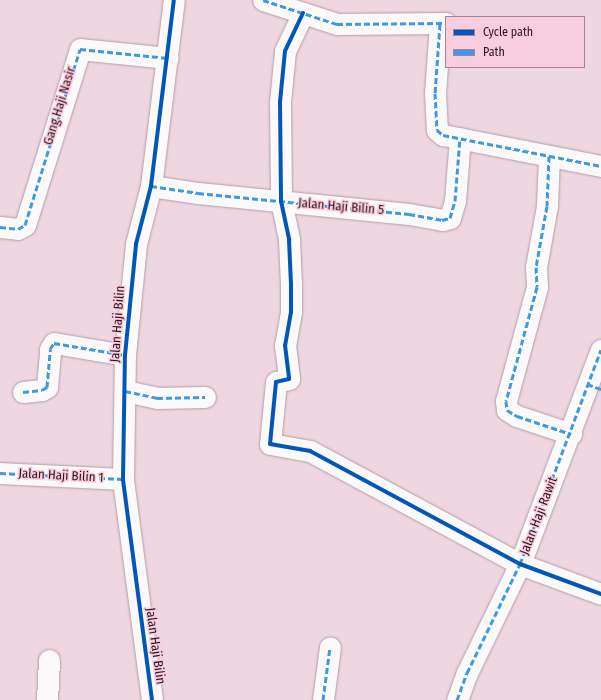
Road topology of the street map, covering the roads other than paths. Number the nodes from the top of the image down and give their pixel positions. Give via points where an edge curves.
1 (174, 0) edge
2 (263, 0) edge
3 (303, 13) junction
4 (443, 23) edge
5 (168, 58) junction
6 (460, 138) junction
7 (549, 156) junction
8 (601, 166) edge
9 (151, 186) junction
10 (281, 201) junction
11 (0, 227) edge
12 (601, 350) edge
13 (125, 354) junction
14 (594, 387) edge
15 (124, 391) junction
16 (23, 392) dead end
17 (206, 397) dead end
18 (571, 434) junction
19 (0, 473) edge
20 (123, 479) junction
21 (520, 564) junction
22 (601, 594) edge
23 (330, 647) dead end
24 (49, 660) dead end
25 (47, 700) edge
26 (152, 700) edge
27 (323, 700) edge
28 (457, 700) edge

1 - 5 street, Jalan Haji Bilin
2 - 3 street
3 - 4 street via 337,24
3 - 10 street via 285,51 280,102
4 - 6 street via 434,123 436,130 443,135
5 - 9 street, Jalan Haji Bilin
5 - 11 street, Gang Haji Nasir via 80,49 25,225 18,229
6 - 7 street
6 - 10 street, Jalan Haji Bilin 5 via 455,201 450,218 442,220 409,214
7 - 8 street
7 - 18 street via 547,206 536,267 537,287 531,318 513,369 506,401 507,410 517,416
9 - 10 street, Jalan Haji Bilin 5
9 - 13 street, Jalan Haji Bilin via 136,244
10 - 21 street via 289,240 291,284 291,312 284,345 289,379 276,382 270,444 310,451
12 - 14 street, Jalan Haji Rawit
13 - 15 street, Jalan Haji Bilin
13 - 16 street via 54,343 50,349 47,387
14 - 18 street, Jalan Haji Rawit
15 - 17 street via 157,398
15 - 20 street, Jalan Haji Bilin
18 - 21 street, Jalan Haji Rawit
19 - 20 street, Jalan Haji Bilin 1
20 - 26 street, Jalan Haji Bilin
21 - 22 street
21 - 28 street, Jalan Haji Rawit via 467,673
23 - 27 street
24 - 25 street

